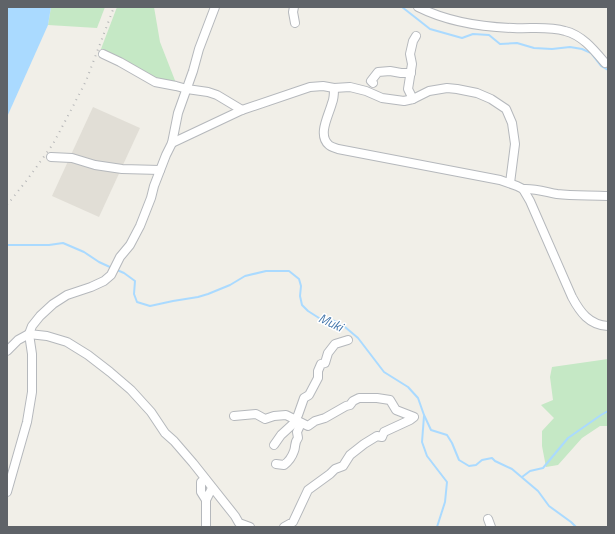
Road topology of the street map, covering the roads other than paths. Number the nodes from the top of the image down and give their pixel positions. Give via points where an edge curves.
1 (215, 7) edge
2 (294, 7) edge
3 (418, 7) edge
4 (295, 23) dead end
5 (416, 36) dead end
6 (103, 54) dead end
7 (605, 63) dead end
8 (411, 73) junction
9 (373, 83) dead end
10 (334, 88) junction
11 (187, 89) junction
12 (413, 99) junction
13 (242, 110) junction
14 (172, 143) junction
15 (51, 157) dead end
16 (160, 170) junction
17 (510, 183) junction
18 (523, 189) junction
19 (608, 196) edge
20 (608, 326) edge
21 (29, 334) junction
22 (348, 340) dead end
23 (7, 351) edge
24 (234, 416) dead end
25 (298, 422) junction
26 (274, 445) dead end
27 (276, 464) dead end
28 (205, 479) junction
29 (212, 488) junction
30 (7, 492) edge
31 (206, 500) junction
32 (488, 519) dead end
33 (238, 525) edge
34 (206, 527) edge
35 (250, 527) edge
36 (284, 527) edge
37 (491, 527) edge

1 - 11 street
2 - 4 street
3 - 7 street via 464,23 512,28 554,28 566,31 579,37
5 - 8 street via 410,54
6 - 11 street via 155,82
8 - 9 street via 378,72 371,81
8 - 12 street via 408,89
10 - 12 street via 350,86 382,98 404,101
10 - 13 street via 310,87
10 - 17 street via 324,131 330,145 338,149
11 - 13 street via 208,92
11 - 14 street via 178,113
12 - 17 street via 429,91 457,89 477,93 506,109 512,123 515,144
13 - 14 street
14 - 16 street
15 - 16 street via 72,158 122,169
16 - 21 street via 140,226 110,275 104,281 67,295 53,304 36,321
17 - 18 street
18 - 19 street via 570,195
18 - 20 street via 580,311 596,324
21 - 23 street
21 - 28 street via 67,342 110,372 151,412 165,433
21 - 30 street via 32,392
22 - 25 street via 335,344 328,353 325,363 321,364 318,378 309,395 304,398
24 - 25 street via 256,414 265,419 286,415
25 - 26 street via 281,434
25 - 27 street via 298,438 289,461 284,465
25 - 36 street via 308,426 359,398 390,400 396,410 414,417 384,432 382,437 378,436 364,444 350,455 343,466 335,469 308,490 294,522
28 - 29 street
28 - 31 street via 201,482 201,492
29 - 31 street
29 - 33 street via 235,516
31 - 34 street
32 - 37 street
33 - 35 street

